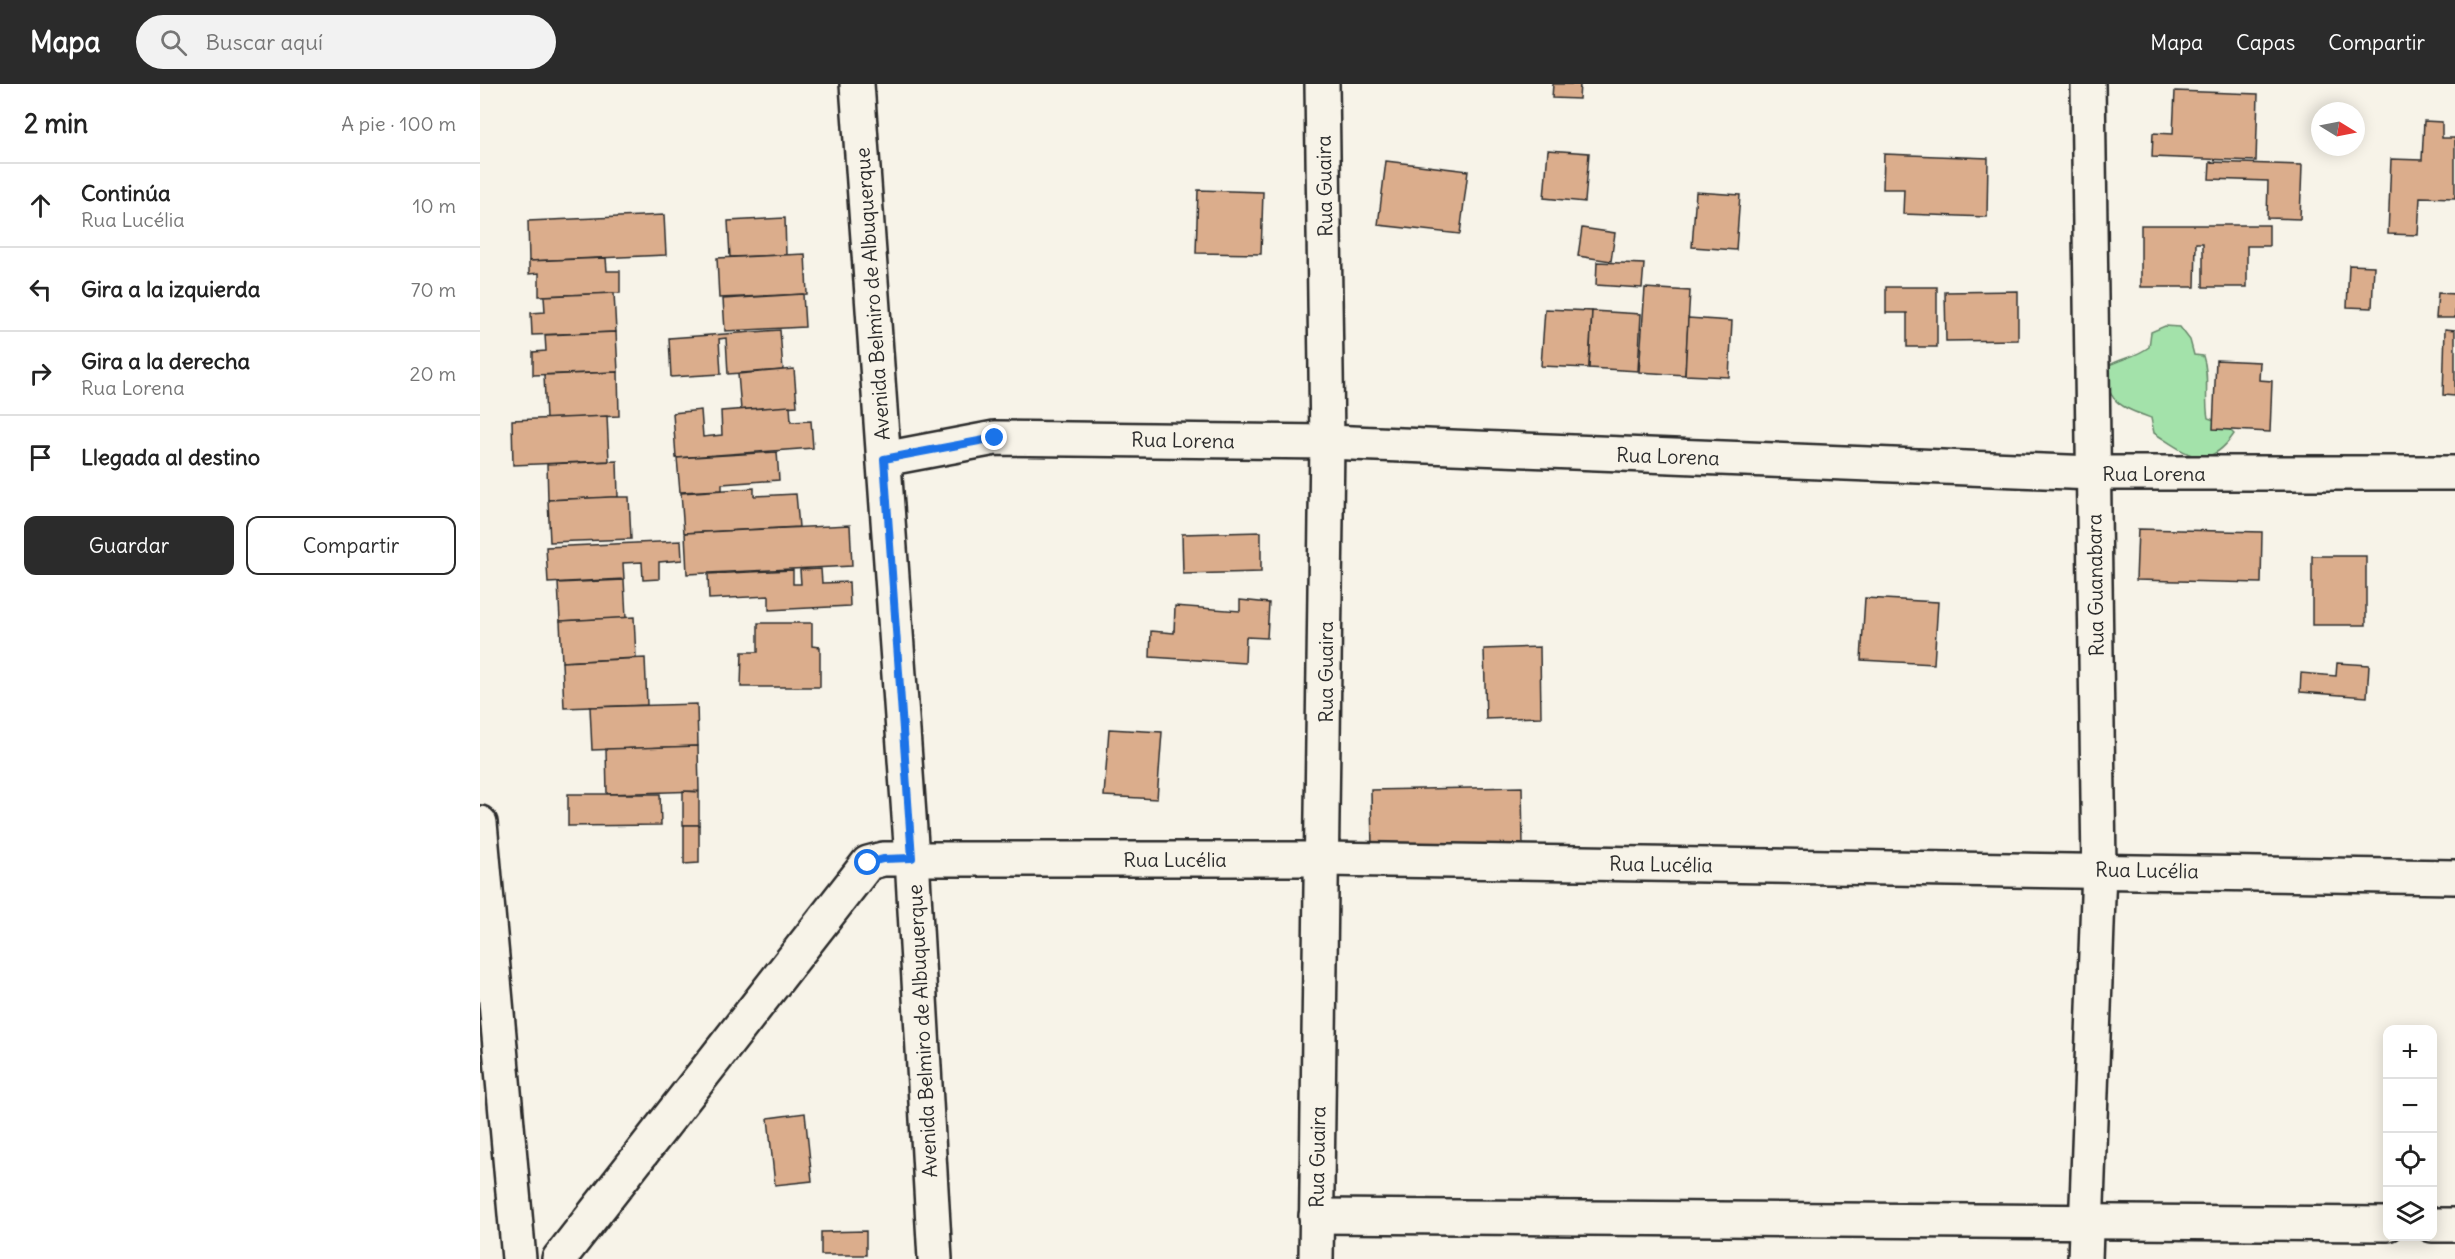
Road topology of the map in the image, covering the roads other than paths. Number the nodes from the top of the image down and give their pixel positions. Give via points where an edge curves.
1 (857, 84) edge
2 (1322, 84) edge
3 (2088, 84) edge
4 (1327, 442) junction
5 (884, 459) junction
6 (2093, 473) junction
7 (2455, 473) edge
8 (480, 823) edge
9 (912, 858) junction
10 (481, 859) edge
11 (1324, 859) junction
12 (2099, 869) junction
13 (2455, 877) edge
14 (1316, 1216) junction
15 (2086, 1222) junction
16 (2383, 1224) edge
17 (2437, 1225) edge
18 (2455, 1225) edge
19 (519, 1259) edge
20 (559, 1259) edge
21 (935, 1259) edge
22 (1316, 1259) edge
23 (2085, 1259) edge

1 - 5 street, Avenida Belmiro de Albuquerque
2 - 4 street, Rua Guaira
3 - 6 street, Rua Guanabara
4 - 5 street, Rua Lorena via 995,438
4 - 6 street, Rua Lorena
4 - 11 street, Rua Guaira
5 - 9 street, Avenida Belmiro de Albuquerque
6 - 7 street, Rua Lorena
6 - 12 street, Rua Guanabara
8 - 10 street
9 - 11 street, Rua Lucélia
9 - 20 street, Rua Lucélia via 868,863
9 - 21 street, Avenida Belmiro de Albuquerque
10 - 19 street
11 - 12 street, Rua Lucélia
11 - 14 street, Rua Guaira
12 - 13 street, Rua Lucélia
12 - 15 street, Rua Guanabara
14 - 15 street
14 - 22 street, Rua Guaira
15 - 16 street
15 - 23 street, Rua Guanabara
17 - 18 street

